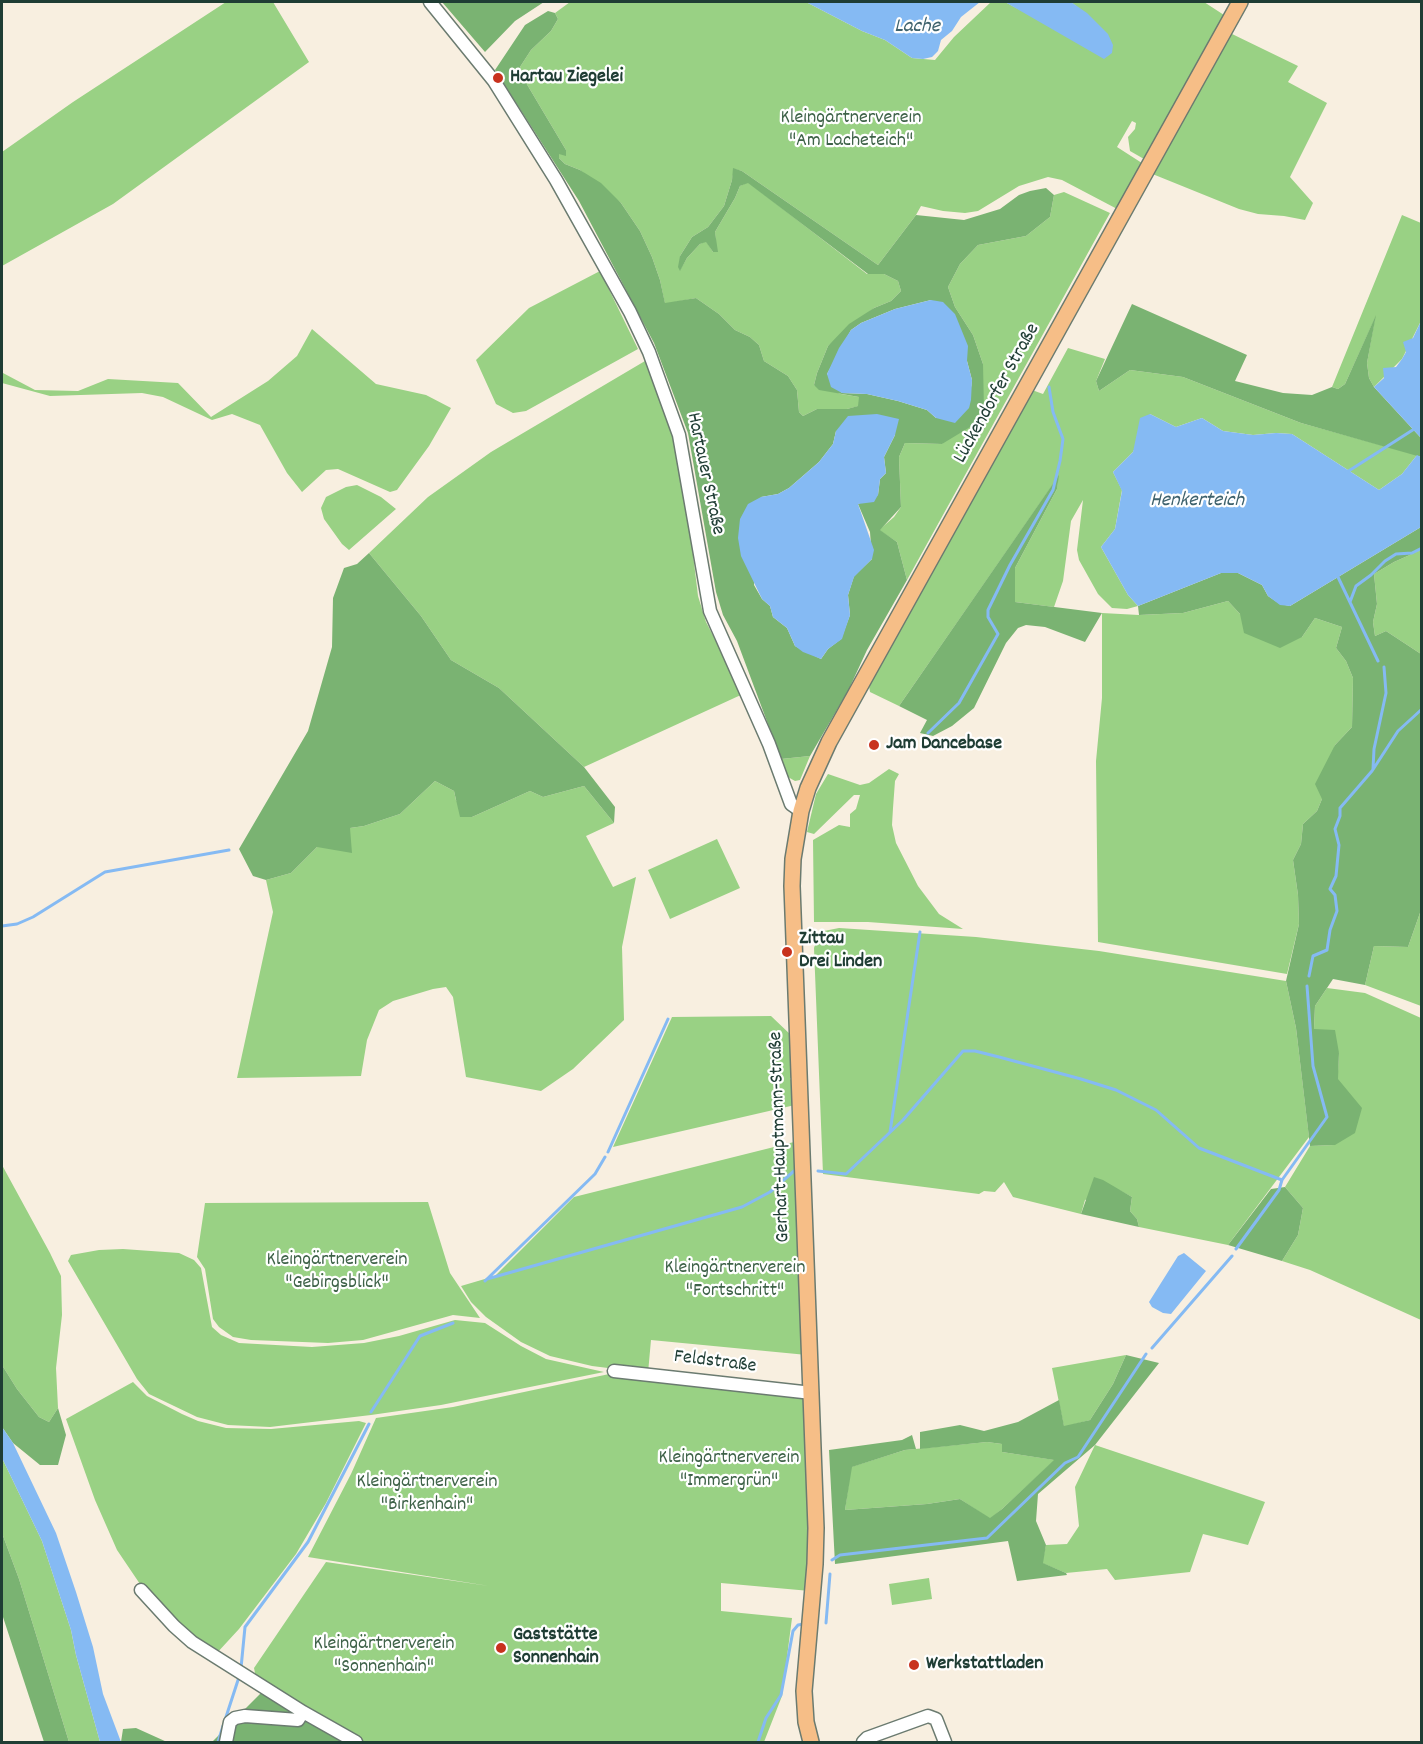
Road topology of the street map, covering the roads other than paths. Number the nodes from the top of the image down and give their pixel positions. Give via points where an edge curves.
1 (430, 2) edge
2 (1240, 2) edge
3 (801, 811) junction
4 (614, 1371) dead end
5 (812, 1393) junction
6 (141, 1590) dead end
7 (303, 1712) junction
8 (226, 1743) edge
9 (356, 1743) edge
10 (811, 1743) edge
11 (863, 1743) edge
12 (945, 1743) edge

1 - 3 street, Hartauer Straße via 481,63 575,212 649,352 679,435 710,611 791,804
2 - 3 main road, Lückendorfer Straße via 829,742
3 - 5 main road, Gerhart-Hauptmann-Straße via 792,886
4 - 5 street, Feldstraße
5 - 10 main road, Gerhart-Hauptmann-Straße via 816,1537 805,1680
6 - 7 street via 192,1642
7 - 8 street via 298,1720 235,1718 230,1722
7 - 9 street
11 - 12 street via 867,1738 928,1716 936,1719

